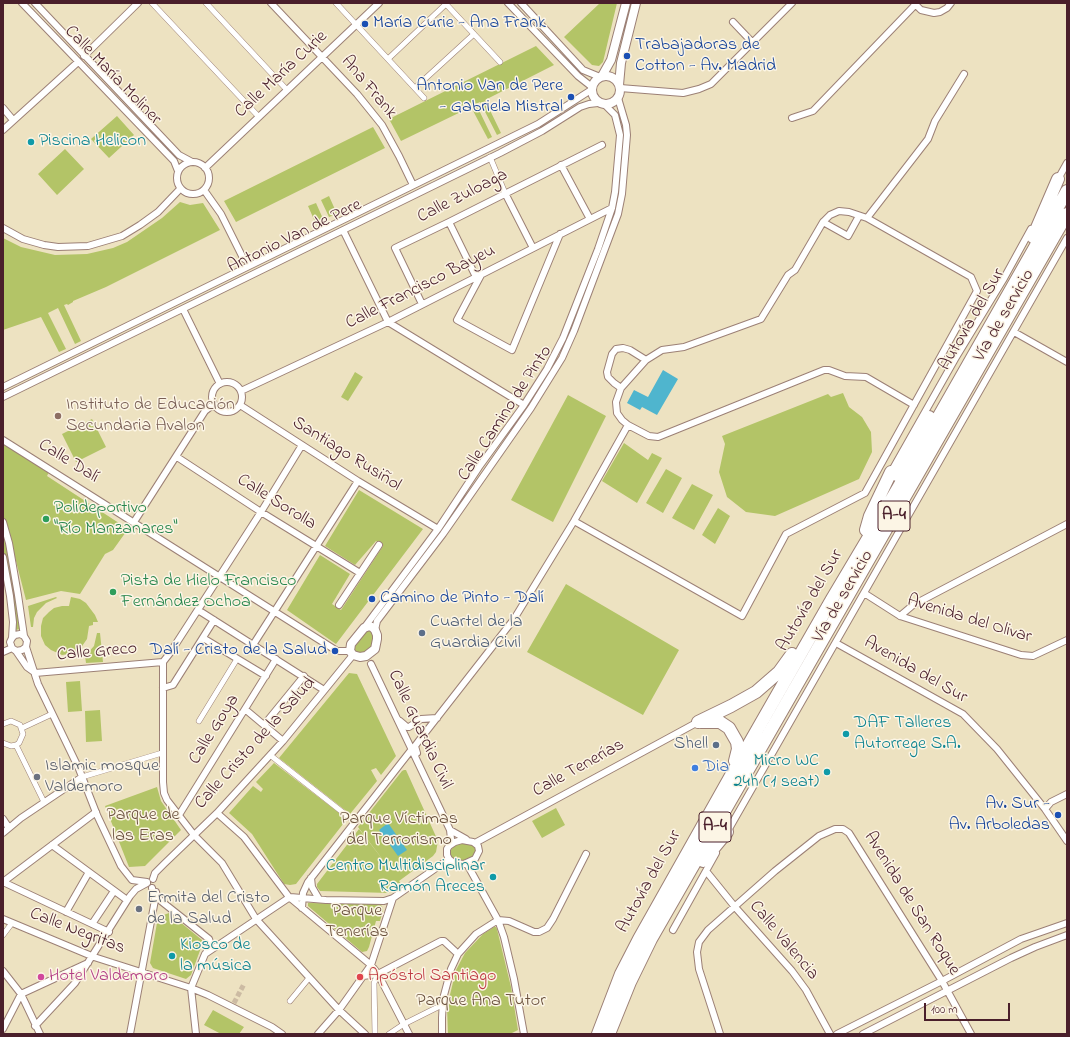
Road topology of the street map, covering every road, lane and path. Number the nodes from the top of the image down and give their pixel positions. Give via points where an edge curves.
1 (22, 3) edge
2 (35, 3) edge
3 (138, 3) edge
4 (152, 3) edge
5 (206, 3) edge
6 (271, 3) edge
7 (336, 3) edge
8 (379, 3) edge
9 (446, 3) edge
10 (508, 3) edge
11 (520, 3) edge
12 (626, 3) edge
13 (636, 3) edge
14 (792, 3) edge
15 (951, 3) edge
16 (915, 4) edge
17 (733, 22) dead end
18 (356, 25) junction
19 (474, 34) junction
20 (752, 42) junction
21 (84, 56) junction
22 (322, 57) junction
23 (388, 59) junction
24 (78, 62) junction
25 (500, 62) dead end
26 (964, 74) dead end
27 (601, 77) junction
28 (619, 86) junction
29 (415, 88) junction
30 (591, 88) junction
31 (288, 90) junction
32 (424, 98) dead end
33 (618, 98) junction
34 (602, 104) junction
35 (3, 108) edge
36 (259, 117) junction
37 (792, 118) dead end
38 (14, 120) junction
39 (3, 130) edge
40 (602, 145) dead end
41 (490, 158) junction
42 (192, 162) junction
43 (1067, 163) edge
44 (561, 165) junction
45 (205, 168) junction
46 (178, 171) junction
47 (1058, 179) junction
48 (413, 185) junction
49 (180, 189) junction
50 (204, 190) junction
51 (1067, 191) edge
52 (505, 193) junction
53 (612, 208) junction
54 (1067, 214) edge
55 (858, 216) junction
56 (867, 218) junction
57 (590, 219) junction
58 (449, 222) junction
59 (823, 222) junction
60 (3, 228) edge
61 (343, 230) junction
62 (560, 234) junction
63 (1067, 238) edge
64 (533, 248) junction
65 (243, 258) junction
66 (252, 264) junction
67 (242, 269) junction
68 (479, 276) junction
69 (422, 304) junction
70 (183, 309) junction
71 (388, 322) junction
72 (1014, 332) junction
73 (646, 360) junction
74 (1067, 362) edge
75 (220, 384) junction
76 (3, 388) edge
77 (621, 388) junction
78 (241, 391) junction
79 (3, 397) edge
80 (214, 404) junction
81 (240, 405) junction
82 (524, 405) junction
83 (914, 405) junction
84 (628, 425) junction
85 (3, 440) edge
86 (302, 445) junction
87 (176, 456) junction
88 (891, 472) joint
89 (358, 481) junction
90 (261, 512) junction
91 (574, 521) junction
92 (3, 522) edge
93 (134, 522) junction
94 (1067, 524) edge
95 (438, 529) junction
96 (866, 530) junction
97 (378, 545) dead end
98 (316, 546) junction
99 (864, 546) junction
100 (3, 557) edge
101 (360, 573) junction
102 (220, 576) junction
103 (864, 593) junction
104 (10, 597) junction
105 (832, 599) junction
106 (3, 600) edge
107 (339, 605) dead end
108 (198, 610) junction
109 (275, 611) junction
110 (900, 616) junction
111 (214, 620) junction
112 (364, 628) junction
113 (375, 630) junction
114 (24, 636) junction
115 (203, 638) junction
116 (1067, 640) edge
117 (836, 643) junction
118 (3, 645) edge
119 (13, 645) junction
120 (253, 645) junction
121 (26, 647) junction
122 (375, 648) junction
123 (3, 652) edge
124 (353, 656) junction
125 (237, 659) junction
126 (276, 659) junction
127 (163, 662) junction
128 (371, 664) junction
129 (35, 674) junction
130 (266, 676) junction
131 (304, 676) junction
132 (163, 688) junction
133 (324, 690) junction
134 (246, 710) junction
135 (52, 714) junction
136 (396, 715) junction
137 (3, 717) edge
138 (437, 718) junction
139 (199, 721) dead end
140 (698, 722) junction
141 (4, 723) edge
142 (264, 725) junction
143 (22, 728) junction
144 (283, 741) junction
145 (3, 743) edge
146 (16, 745) junction
147 (412, 750) junction
148 (162, 753) junction
149 (270, 755) junction
150 (732, 772) junction
151 (82, 777) junction
152 (1067, 794) edge
153 (44, 802) junction
154 (438, 806) junction
155 (1045, 809) junction
156 (96, 812) junction
157 (217, 813) junction
158 (178, 816) junction
159 (3, 819) edge
160 (355, 822) junction
161 (9, 828) junction
162 (450, 830) junction
163 (727, 832) junction
164 (3, 833) edge
165 (194, 835) junction
166 (467, 840) junction
167 (1067, 841) edge
168 (475, 843) junction
169 (52, 845) junction
170 (449, 846) junction
171 (586, 854) dead end
172 (448, 859) junction
173 (467, 864) junction
174 (706, 871) junction
175 (89, 872) junction
176 (311, 878) junction
177 (3, 882) edge
178 (151, 884) junction
179 (114, 891) junction
180 (289, 897) junction
181 (302, 898) junction
182 (393, 898) junction
183 (319, 899) junction
184 (127, 900) junction
185 (381, 900) junction
186 (735, 907) junction
187 (302, 908) junction
188 (388, 911) junction
189 (66, 912) junction
190 (3, 919) edge
191 (256, 919) junction
192 (498, 920) junction
193 (1067, 923) edge
194 (12, 924) junction
195 (92, 924) junction
196 (673, 930) dead end
197 (109, 932) junction
198 (3, 935) edge
199 (1067, 935) edge
200 (651, 939) junction
201 (205, 954) junction
202 (458, 954) junction
203 (92, 957) junction
204 (88, 963) junction
205 (371, 965) junction
206 (3, 971) edge
207 (68, 972) junction
208 (142, 972) junction
209 (378, 974) junction
210 (621, 974) junction
211 (364, 976) junction
212 (309, 978) junction
213 (942, 981) junction
214 (75, 983) junction
215 (191, 988) junction
216 (948, 991) junction
217 (21, 994) junction
218 (290, 1001) dead end
219 (442, 1005) junction
220 (339, 1010) junction
221 (404, 1024) junction
222 (35, 1026) junction
223 (3, 1029) edge
224 (40, 1034) edge
225 (130, 1034) edge
226 (196, 1034) edge
227 (282, 1034) edge
228 (318, 1034) edge
229 (365, 1034) edge
230 (375, 1034) edge
231 (389, 1034) edge
232 (410, 1034) edge
233 (442, 1034) edge
234 (523, 1034) edge
235 (589, 1034) edge
236 (598, 1034) edge
237 (609, 1034) edge
238 (720, 1034) edge
239 (830, 1034) edge
240 (837, 1034) edge
241 (863, 1034) edge
242 (971, 1034) edge

1 - 24 street, Calle María Moliner
2 - 21 street, Calle María Moliner
3 - 21 street
4 - 36 street
5 - 31 street
6 - 22 street, Ana Frank
7 - 18 street
8 - 18 street, Calle María Curie
9 - 19 street
9 - 23 street
10 - 30 street
11 - 27 street via 583,70
12 - 27 street via 611,60
13 - 28 street via 620,63
14 - 20 street
15 - 16 street via 947,8 934,13 925,12
16 - 37 street via 813,111
17 - 20 street
18 - 22 street, Calle María Curie
18 - 23 street
19 - 25 street
19 - 29 street
20 - 28 street via 711,84 699,89 683,92
21 - 42 street, Calle María Moliner via 179,155
22 - 31 street, Calle María Curie
22 - 48 street, Ana Frank via 382,125
23 - 29 street
24 - 38 street
24 - 46 street, Calle María Moliner via 174,161
26 - 56 street via 934,121 928,139
27 - 28 street via 614,78
27 - 30 street via 595,80
28 - 33 street
29 - 32 street
30 - 34 street via 592,96
30 - 48 street, Antonio Van de Pere via 538,124
31 - 36 street, Calle María Curie
33 - 34 street via 613,103
33 - 113 street, Calle Camino de Pinto via 627,135 618,214 562,358 531,408 443,534 377,621
34 - 41 street, Antonio Van de Pere via 580,107 542,131
34 - 53 street, Calle Camino de Pinto via 615,115 620,135
35 - 38 street
36 - 45 street, Calle María Curie
38 - 39 street
40 - 44 street, Calle Zuloaga
41 - 52 street
41 - 61 street, Antonio Van de Pere
42 - 45 street
42 - 46 street via 182,166
43 - 47 street, Vía de servicio
44 - 52 street, Calle Zuloaga
44 - 57 street
45 - 50 street via 209,182
46 - 49 street via 176,180
47 - 88 street, Vía de servicio via 1003,280
47 - 96 highway via 1031,241
48 - 66 street, Antonio Van de Pere
49 - 50 street via 189,195
49 - 60 street via 158,212 140,225 122,236 88,246 44,245 23,239
50 - 65 street via 222,214
51 - 99 highway, Autovía del Sur / A-4
52 - 58 street, Calle Zuloaga
52 - 64 street
53 - 57 street, Calle Francisco Bayeu
53 - 82 street, Calle Camino de Pinto via 598,250 562,338 547,369
54 - 200 highway, Autovía del Sur / A-4
55 - 56 street
55 - 59 street via 839,211
55 - 59 street via 848,236
56 - 83 street via 971,277 977,291
57 - 62 street, Calle Francisco Bayeu
58 - 68 street
58 - 69 street, Calle Zuloaga via 395,248
59 - 73 street via 795,270 788,275 761,319 684,347 662,350
61 - 70 street, Antonio Van de Pere
61 - 71 street
62 - 64 street, Calle Francisco Bayeu
62 - 68 street via 512,350 457,320
63 - 72 street, Vía de servicio
64 - 68 street, Calle Francisco Bayeu
65 - 66 street
65 - 67 street
66 - 67 street, Antonio Van de Pere
67 - 76 street, Antonio Van de Pere
68 - 69 street, Calle Francisco Bayeu
69 - 71 street, Calle Francisco Bayeu
70 - 75 street
70 - 79 street, Antonio Van de Pere
71 - 78 street, Calle Francisco Bayeu
71 - 82 street
72 - 74 street
72 - 103 street, Vía de servicio
73 - 77 street
73 - 77 street via 623,348 612,354 608,377
75 - 78 street via 229,382
75 - 80 street via 213,392
77 - 84 street via 616,402 618,413
78 - 81 street
80 - 81 street via 218,409 228,412
80 - 87 street via 205,411
81 - 86 street, Santiago Rusiñol
82 - 95 street, Calle Camino de Pinto
83 - 84 street via 866,377 845,376 824,370 658,437 649,436
83 - 91 street via 865,493 786,534 742,616
84 - 91 street
85 - 93 street, Calle Dalí
86 - 89 street, Santiago Rusiñol
86 - 90 street
87 - 90 street, Calle Sorolla
87 - 93 street
88 - 96 highway
89 - 95 street, Santiago Rusiñol
89 - 98 street
90 - 98 street, Calle Sorolla
90 - 102 street
91 - 138 street via 514,619
92 - 114 street via 13,565
93 - 102 street, Calle Dalí
94 - 110 street via 913,605
95 - 112 street, Calle Camino de Pinto
96 - 99 highway
97 - 101 street
98 - 101 street, Calle Sorolla
98 - 109 street
99 - 105 highway, Autovía del Sur / A-4
100 - 104 street
101 - 107 street
102 - 108 street
102 - 109 street, Calle Dalí
103 - 110 street, Avenida del Olivar
103 - 117 street, Vía de servicio
104 - 106 street
104 - 119 street
105 - 140 highway via 810,624 792,654 773,678 747,697
105 - 150 highway, Autovía del Sur / A-4
108 - 111 street
108 - 127 street
109 - 120 street
109 - 124 street, Calle Dalí via 339,652
110 - 116 street, Avenida del Olivar via 1027,656 1033,656
111 - 115 street
111 - 120 street
112 - 113 street via 369,626
112 - 124 street via 351,644
113 - 122 street
114 - 119 street via 15,635
114 - 121 street via 27,641
115 - 125 street
115 - 132 street via 173,685
117 - 155 street, Avenida del Sur via 963,714 997,749
117 - 163 street, Vía de servicio
118 - 119 street
119 - 121 street via 22,650
119 - 123 street
119 - 129 street
120 - 126 street
121 - 129 street
122 - 124 street via 366,656
122 - 128 street
124 - 128 street
124 - 133 street, Calle Cristo de la Salud
125 - 130 street
125 - 139 street
126 - 130 street, Calle Goya
126 - 131 street
127 - 129 street, Calle Greco
127 - 132 street
128 - 136 street, Calle Guardia Civil
129 - 135 street
130 - 134 street, Calle Goya
131 - 133 street
131 - 142 street
132 - 148 street
133 - 144 street, Calle Cristo de la Salud
134 - 142 street
134 - 158 street, Calle Goya
135 - 143 street
135 - 151 street
136 - 138 street via 409,727 421,719
136 - 147 street, Calle Guardia Civil
137 - 141 street
138 - 154 street via 415,747 434,788
140 - 150 highway via 720,722 734,736 738,749
140 - 168 street, Calle Tenerías
141 - 143 street via 11,721
142 - 144 street
143 - 146 street via 23,734
144 - 149 street, Calle Cristo de la Salud
145 - 146 street
146 - 153 street
147 - 154 street, Calle Guardia Civil
147 - 160 street
148 - 151 street
148 - 158 street via 164,793
149 - 157 street, Calle Cristo de la Salud
149 - 160 street
150 - 210 highway, Autovía del Sur / A-4
151 - 153 street
151 - 156 street
152 - 155 street via 1051,802
153 - 161 street
154 - 162 street, Calle Guardia Civil
155 - 167 street, Avenida del Sur
156 - 169 street
156 - 178 street via 121,866 132,880
157 - 165 street, Calle Cristo de la Salud
157 - 180 street via 244,837
158 - 165 street
159 - 161 street
160 - 176 street
161 - 164 street
162 - 166 street
162 - 170 street
163 - 174 street, Vía de servicio
163 - 200 highway via 707,854 667,920
165 - 178 street, Calle Cristo de la Salud via 155,873
165 - 191 street via 222,863
166 - 168 street
166 - 170 street
168 - 173 street via 479,853
169 - 175 street
169 - 177 street
170 - 172 street
171 - 192 street via 547,928 534,932 509,921
172 - 173 street via 454,863
172 - 182 street
173 - 192 street
174 - 186 street, Calle Valencia
174 - 196 street, Vía de servicio
175 - 179 street
175 - 189 street
176 - 181 street
176 - 183 street via 312,887
177 - 189 street
178 - 184 street, Calle Cristo de la Salud via 136,889
178 - 201 street via 161,901 209,939
178 - 208 street via 155,900
179 - 184 street
179 - 195 street
180 - 181 street
180 - 187 street
180 - 191 street
181 - 183 street
181 - 187 street
182 - 185 street
182 - 188 street
183 - 185 street
184 - 197 street, Calle Cristo de la Salud
185 - 188 street
186 - 213 street, Avenida de San Roque via 819,836 835,829 843,829 849,833
186 - 238 street, Avenida de San Roque via 708,930 699,942 697,952
186 - 239 street, Calle Valencia via 792,971 806,990
187 - 205 street
188 - 205 street
189 - 195 street
190 - 194 street, Calle Negritas
191 - 201 street
191 - 212 street
192 - 202 street via 476,934
192 - 234 street via 514,979
193 - 213 street via 1021,939
194 - 198 street
194 - 203 street, Calle Negritas
195 - 197 street
197 - 203 street, Calle Cristo de la Salud
199 - 216 street via 1017,955
200 - 237 highway, Autovía del Sur / A-4
201 - 215 street
202 - 209 street via 441,941
202 - 219 street via 451,969
203 - 204 street, Calle Cristo de la Salud
203 - 208 street, Calle Negritas
204 - 207 street
204 - 214 street, Calle Cristo de la Salud
205 - 209 street
205 - 211 street
206 - 217 street
207 - 214 street via 75,976
207 - 217 street
208 - 215 street, Calle Negritas
208 - 225 street
209 - 211 street
209 - 221 street
209 - 230 street via 374,983
210 - 235 highway via 610,990
210 - 236 highway, Autovía del Sur / A-4
211 - 220 street
212 - 218 street
212 - 220 street
213 - 216 street, Avenida de San Roque
213 - 240 street
214 - 222 street, Calle Cristo de la Salud
215 - 226 street
215 - 227 street, Calle Negritas via 233,1005
216 - 241 street
216 - 242 street, Avenida de San Roque
217 - 222 street
217 - 223 street
219 - 221 street
219 - 233 street
220 - 228 street
220 - 229 street
221 - 231 street
221 - 232 street
222 - 224 street

